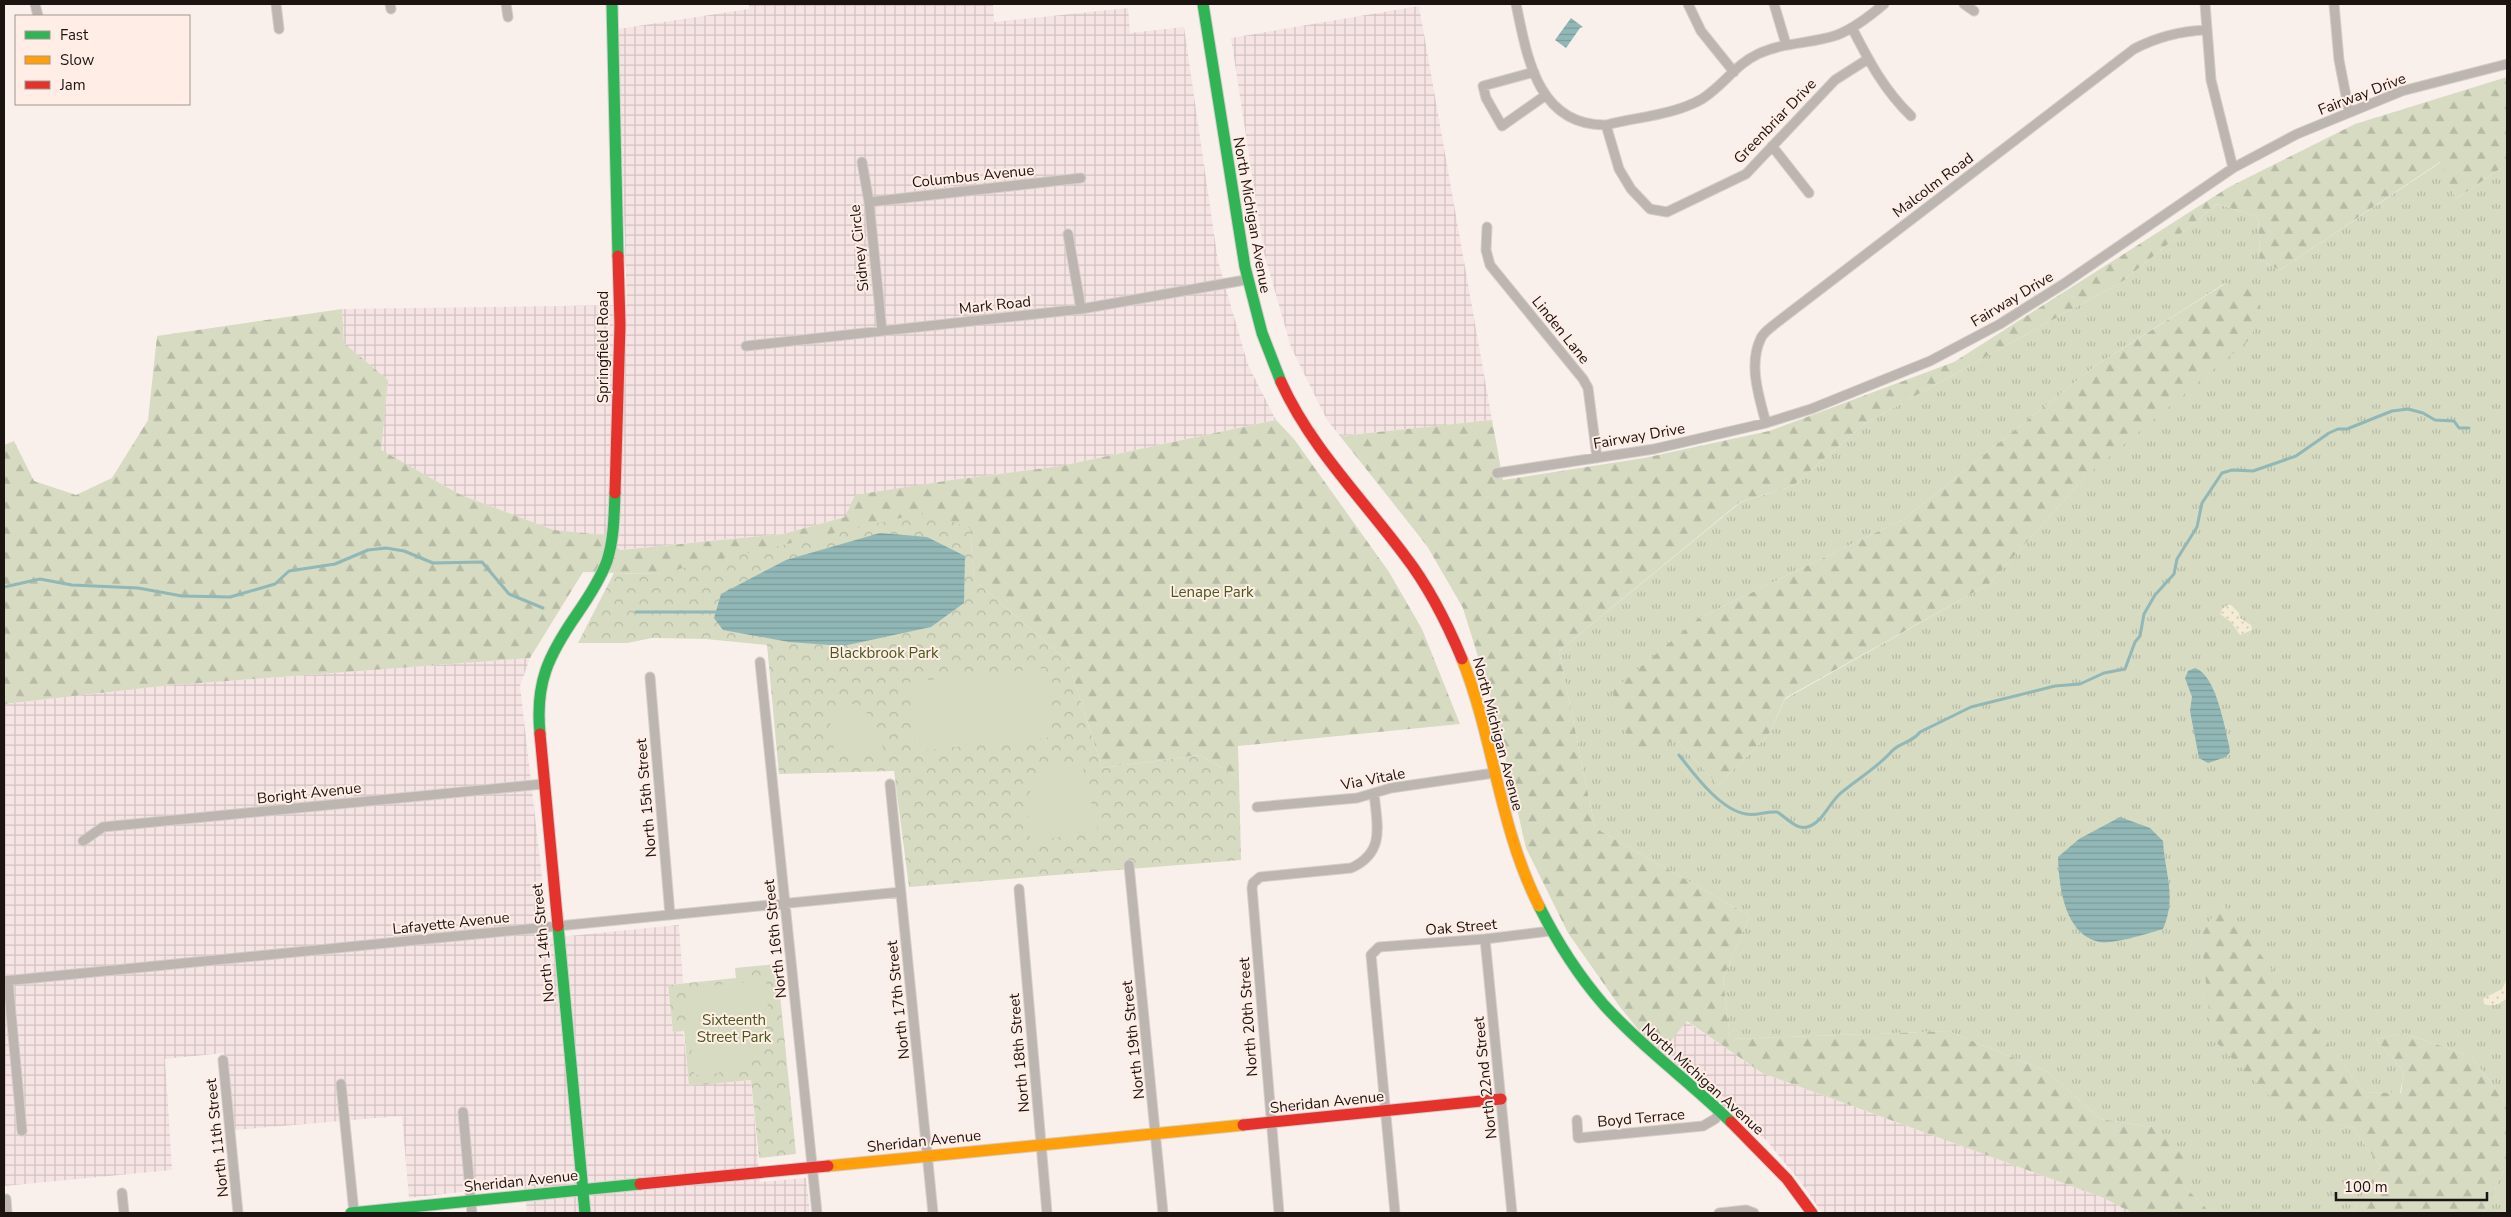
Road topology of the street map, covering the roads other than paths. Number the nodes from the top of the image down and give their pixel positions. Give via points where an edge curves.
1 (276, 4) edge
2 (506, 4) edge
3 (612, 4) edge
4 (1203, 4) edge
5 (1516, 4) edge
6 (1688, 4) edge
7 (1774, 4) edge
8 (1884, 4) edge
9 (1964, 4) edge
10 (2205, 4) edge
11 (2334, 4) edge
12 (1974, 11) dead end
13 (508, 17) dead end
14 (1852, 28) junction
15 (279, 29) dead end
16 (2206, 30) junction
17 (1786, 44) junction
18 (1868, 59) junction
19 (2507, 64) edge
20 (1534, 72) junction
21 (1734, 72) junction
22 (1546, 95) junction
23 (2349, 111) junction
24 (1911, 116) dead end
25 (1606, 125) junction
26 (1772, 146) junction
27 (862, 162) dead end
28 (2233, 168) junction
29 (1081, 178) dead end
30 (1810, 192) dead end
31 (869, 202) junction
32 (1487, 227) dead end
33 (1068, 234) dead end
34 (1246, 280) junction
35 (1081, 309) junction
36 (882, 331) junction
37 (746, 346) dead end
38 (1766, 423) junction
39 (1598, 458) junction
40 (1497, 474) dead end
41 (760, 662) dead end
42 (543, 671) joint
43 (650, 678) dead end
44 (1494, 773) junction
45 (543, 784) junction
46 (890, 784) dead end
47 (1374, 793) junction
48 (1257, 807) dead end
49 (83, 841) dead end
50 (1129, 865) dead end
51 (1019, 889) dead end
52 (901, 892) junction
53 (785, 904) junction
54 (670, 915) junction
55 (556, 926) junction
56 (1550, 932) junction
57 (1485, 939) junction
58 (6, 981) edge
59 (223, 1060) dead end
60 (341, 1084) dead end
61 (1501, 1100) junction
62 (1385, 1111) junction
63 (463, 1112) dead end
64 (1720, 1113) junction
65 (1577, 1120) dead end
66 (1270, 1122) junction
67 (22, 1131) dead end
68 (1156, 1134) junction
69 (1040, 1145) junction
70 (927, 1156) junction
71 (812, 1168) junction
72 (583, 1190) junction
73 (122, 1193) dead end
74 (6, 1199) dead end
75 (471, 1201) junction
76 (7, 1213) edge
77 (124, 1213) edge
78 (238, 1213) edge
79 (353, 1213) edge
80 (472, 1213) edge
81 (585, 1213) edge
82 (817, 1213) edge
83 (933, 1213) edge
84 (1047, 1213) edge
85 (1163, 1213) edge
86 (1279, 1213) edge
87 (1395, 1213) edge
88 (1512, 1213) edge
89 (1719, 1213) edge
90 (1753, 1213) edge
91 (1812, 1213) edge

1 - 15 street
2 - 13 street
3 - 42 street, Springfield Road via 620,325 613,540 602,572 556,643
4 - 34 street, North Michigan Avenue
5 - 20 street
6 - 21 street via 1701,31
7 - 17 street
8 - 14 street
9 - 12 street
10 - 16 street
11 - 23 street via 2339,60
14 - 17 street via 1821,39
14 - 18 street
16 - 28 street via 2211,80
16 - 38 street, Malcolm Road via 2152,40 2134,49 1761,336 1755,375
17 - 21 street via 1757,54
18 - 24 street via 1895,100
18 - 26 street, Greenbriar Drive via 1835,80
19 - 23 street, Fairway Drive via 2402,92
20 - 22 street
20 - 22 street via 1483,86 1494,114 1502,126
21 - 25 street via 1712,92 1688,106
22 - 25 street via 1565,114 1578,121
23 - 28 street, Fairway Drive
25 - 26 street, Greenbriar Drive via 1619,169 1631,189 1650,209 1658,212 1676,209 1700,194 1746,174
26 - 30 street
27 - 31 street, Sidney Circle
28 - 38 street, Fairway Drive via 2066,283 2000,324 1930,361 1811,409
29 - 31 street, Columbus Avenue
31 - 36 street, Sidney Circle
32 - 39 street, Linden Lane via 1486,250 1490,265 1584,379
33 - 35 street
34 - 35 street, Mark Road
34 - 44 street, North Michigan Avenue via 1267,354 1306,428 1406,558 1445,620 1473,690
35 - 36 street, Mark Road
36 - 37 street, Mark Road
38 - 39 street, Fairway Drive via 1654,449
39 - 40 street, Fairway Drive
41 - 53 street, North 16th Street
42 - 45 street, North 14th Street via 536,718
43 - 54 street, North 15th Street
44 - 47 street, Via Vitale
44 - 56 street, North Michigan Avenue via 1519,859
45 - 49 street, Boright Avenue via 103,827
45 - 55 street, North 14th Street
46 - 52 street, North 17th Street
47 - 48 street, Via Vitale via 1357,798
47 - 66 street, North 20th Street via 1377,841 1372,854 1362,863 1351,868 1260,877 1252,888
50 - 68 street, North 19th Street
51 - 69 street, North 18th Street
52 - 53 street, Lafayette Avenue
52 - 70 street, North 17th Street
53 - 54 street, Lafayette Avenue
53 - 71 street, North 16th Street
54 - 55 street, Lafayette Avenue
55 - 58 street, Lafayette Avenue
55 - 72 street, North 14th Street
56 - 57 street, Oak Street
56 - 64 street, North Michigan Avenue via 1610,1014 1644,1048
57 - 61 street, North 22nd Street
57 - 62 street, Oak Street via 1379,947 1371,954
58 - 67 street
59 - 78 street, North 11th Street
60 - 79 street
61 - 62 street, Sheridan Avenue
61 - 88 street, North 22nd Street
62 - 66 street, Sheridan Avenue
62 - 87 street
63 - 75 street
64 - 65 street, Boyd Terrace via 1709,1123 1694,1128 1578,1138
64 - 91 street, North Michigan Avenue via 1764,1153
66 - 68 street, Sheridan Avenue
66 - 86 street, North 20th Street
68 - 69 street, Sheridan Avenue
68 - 85 street, North 19th Street
69 - 70 street, Sheridan Avenue
69 - 84 street, North 18th Street
70 - 71 street, Sheridan Avenue
70 - 83 street, North 17th Street
71 - 72 street, Sheridan Avenue
71 - 82 street, North 16th Street
72 - 75 street, Sheridan Avenue
72 - 81 street, North 14th Street
73 - 77 street
74 - 76 street
75 - 79 street, Sheridan Avenue
75 - 80 street
89 - 90 street via 1746,1210

